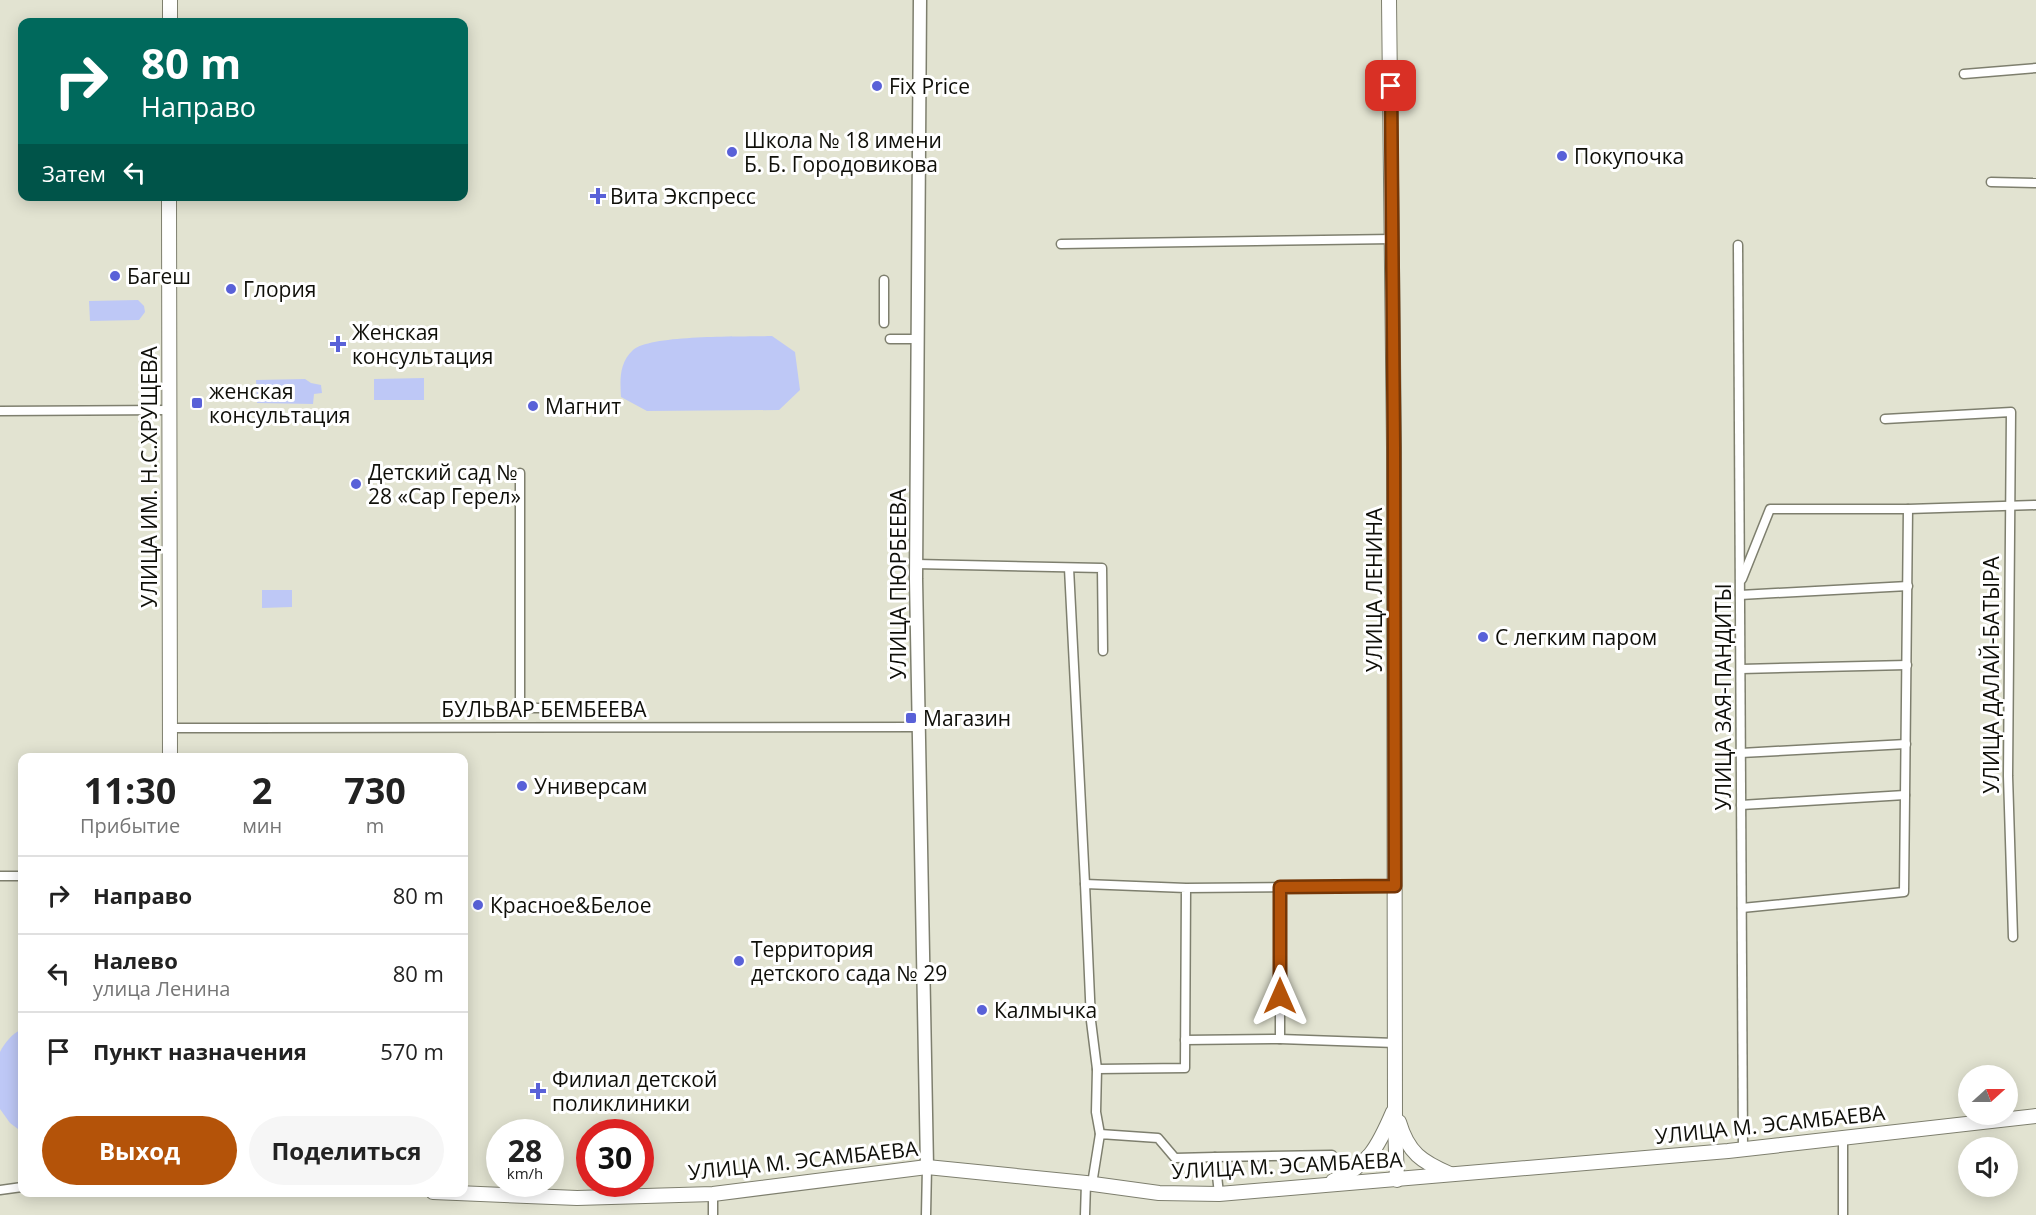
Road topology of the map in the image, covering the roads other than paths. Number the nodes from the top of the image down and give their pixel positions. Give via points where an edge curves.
1 (170, 0) edge
2 (920, 0) edge
3 (1389, 0) edge
4 (170, 18) edge
5 (2036, 68) edge
6 (1964, 74) dead end
7 (1991, 183) dead end
8 (2036, 183) edge
9 (169, 201) edge
10 (1393, 240) junction
11 (1061, 244) dead end
12 (1738, 245) dead end
13 (884, 280) dead end
14 (884, 323) dead end
15 (890, 339) dead end
16 (917, 339) junction
17 (170, 410) junction
18 (0, 411) edge
19 (1885, 419) dead end
20 (520, 473) dead end
21 (2036, 505) edge
22 (2010, 506) junction
23 (1908, 509) junction
24 (916, 564) junction
25 (1069, 568) junction
26 (1908, 586) junction
27 (1740, 590) junction
28 (1103, 651) dead end
29 (1907, 665) junction
30 (1741, 669) junction
31 (547, 708) dead end
32 (918, 727) junction
33 (171, 728) junction
34 (1906, 744) junction
35 (170, 753) edge
36 (1741, 753) junction
37 (1905, 795) junction
38 (1741, 805) junction
39 (0, 876) edge
40 (18, 876) edge
41 (1085, 884) junction
42 (1395, 886) junction
43 (1280, 887) junction
44 (1186, 888) junction
45 (1742, 908) junction
46 (2013, 937) dead end
47 (1280, 1039) junction
48 (1185, 1040) junction
49 (1395, 1043) junction
50 (1097, 1069) junction
51 (1395, 1108) junction
52 (2036, 1116) edge
53 (1100, 1134) junction
54 (1843, 1138) junction
55 (1743, 1150) junction
56 (1332, 1155) dead end
57 (1215, 1156) junction
58 (927, 1167) junction
59 (1452, 1175) junction
60 (1396, 1180) junction
61 (1089, 1184) junction
62 (1324, 1185) junction
63 (18, 1187) edge
64 (0, 1190) edge
65 (468, 1193) edge
66 (713, 1194) junction
67 (1219, 1194) junction
68 (713, 1215) edge
69 (926, 1215) edge
70 (1085, 1215) edge
71 (1843, 1215) edge

1 - 4 main road
2 - 16 main road, УЛИЦА ПЮРБЕЕВА
3 - 10 main road, УЛИЦА ЛЕНИНА
5 - 6 street
7 - 8 street
9 - 17 main road, УЛИЦА ИМ. Н.С.ХРУЩЕВА
10 - 11 street
10 - 42 main road, УЛИЦА ЛЕНИНА
12 - 27 street, УЛИЦА ЗАЯ-ПАНДИТЫ
13 - 14 street
15 - 16 street
16 - 24 main road, УЛИЦА ПЮРБЕЕВА
17 - 18 street
17 - 33 main road, УЛИЦА ИМ. Н.С.ХРУЩЕВА
19 - 22 street, УЛИЦА ДАЛАЙ-БАТЫРА via 2011,412
20 - 31 street, БУЛЬВАР БЕМБЕЕВА via 520,708
21 - 22 street
22 - 23 street
22 - 46 street, УЛИЦА ДАЛАЙ-БАТЫРА via 2008,776
23 - 26 street
23 - 27 street via 1770,509
24 - 25 street
24 - 32 main road, УЛИЦА ПЮРБЕЕВА
25 - 28 street via 1102,568
25 - 41 street
26 - 27 street
26 - 29 street
27 - 30 street, УЛИЦА ЗАЯ-ПАНДИТЫ
29 - 30 street
29 - 34 street
30 - 36 street, УЛИЦА ЗАЯ-ПАНДИТЫ
32 - 33 street, БУЛЬВАР БЕМБЕЕВА
32 - 58 main road, УЛИЦА ПЮРБЕЕВА
33 - 35 main road, УЛИЦА ИМ. Н.С.ХРУЩЕВА
34 - 36 street
34 - 37 street
36 - 38 street, УЛИЦА ЗАЯ-ПАНДИТЫ
37 - 38 street
37 - 45 street via 1904,892
38 - 45 street, УЛИЦА ЗАЯ-ПАНДИТЫ
39 - 40 street
41 - 44 street
41 - 50 street
42 - 43 street
42 - 49 main road, УЛИЦА ЛЕНИНА
43 - 44 street
43 - 47 street
44 - 48 street
45 - 55 street, УЛИЦА ЗАЯ-ПАНДИТЫ
47 - 48 street
47 - 49 street
48 - 50 street via 1185,1068
49 - 51 main road, УЛИЦА ЛЕНИНА
50 - 53 street
51 - 59 main road via 1402,1132 1416,1155
51 - 60 main road, УЛИЦА ЛЕНИНА
51 - 62 main road via 1368,1158
52 - 54 main road, УЛИЦА М. ЭСАМБАЕВА
53 - 57 street via 1158,1138 1175,1158
53 - 61 street
54 - 55 main road, УЛИЦА М. ЭСАМБАЕВА
54 - 71 street
55 - 59 main road, УЛИЦА М. ЭСАМБАЕВА
56 - 57 street
57 - 67 street
58 - 61 main road, УЛИЦА М. ЭСАМБАЕВА
58 - 66 main road, УЛИЦА М. ЭСАМБАЕВА
58 - 69 street
59 - 60 main road, УЛИЦА М. ЭСАМБАЕВА
60 - 62 main road, УЛИЦА М. ЭСАМБАЕВА
61 - 67 main road, УЛИЦА М. ЭСАМБАЕВА via 1159,1193
61 - 70 street
62 - 67 main road, УЛИЦА М. ЭСАМБАЕВА
63 - 64 street
65 - 66 main road, УЛИЦА М. ЭСАМБАЕВА via 578,1198
66 - 68 street

